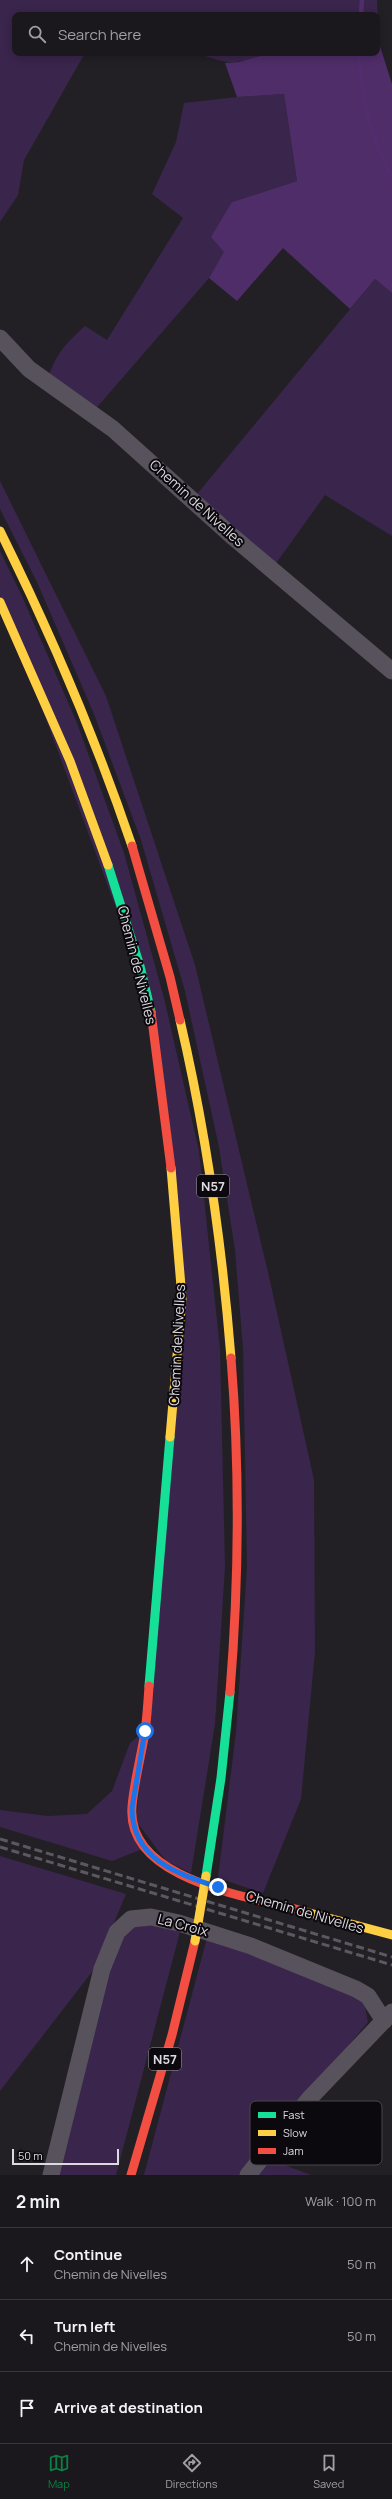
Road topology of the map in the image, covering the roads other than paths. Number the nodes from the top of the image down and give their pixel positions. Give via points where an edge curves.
1 (0, 338) edge
2 (0, 530) edge
3 (0, 602) edge
4 (392, 671) edge
5 (392, 1934) edge
6 (388, 2017) edge
7 (307, 2101) edge
8 (256, 2165) edge
9 (52, 2175) edge
10 (130, 2175) edge
11 (248, 2175) edge

1 - 4 street, Chemin de Nivelles via 29,369 124,439 232,536
2 - 10 main road, N57, bridge via 58,652 109,778 157,929 192,1069 209,1159 227,1294 236,1413 237,1569 231,1679 219,1809 195,1941 174,2028
3 - 5 main road, Chemin de Nivelles via 70,761 120,896 151,1013 170,1157 182,1298 145,1731 132,1821 137,1837 152,1856 183,1876 264,1901 376,1932
6 - 7 street
6 - 9 street, La Croix via 368,1996 356,1989 251,1946 162,1918 131,1919 116,1932 102,1968
8 - 11 street

